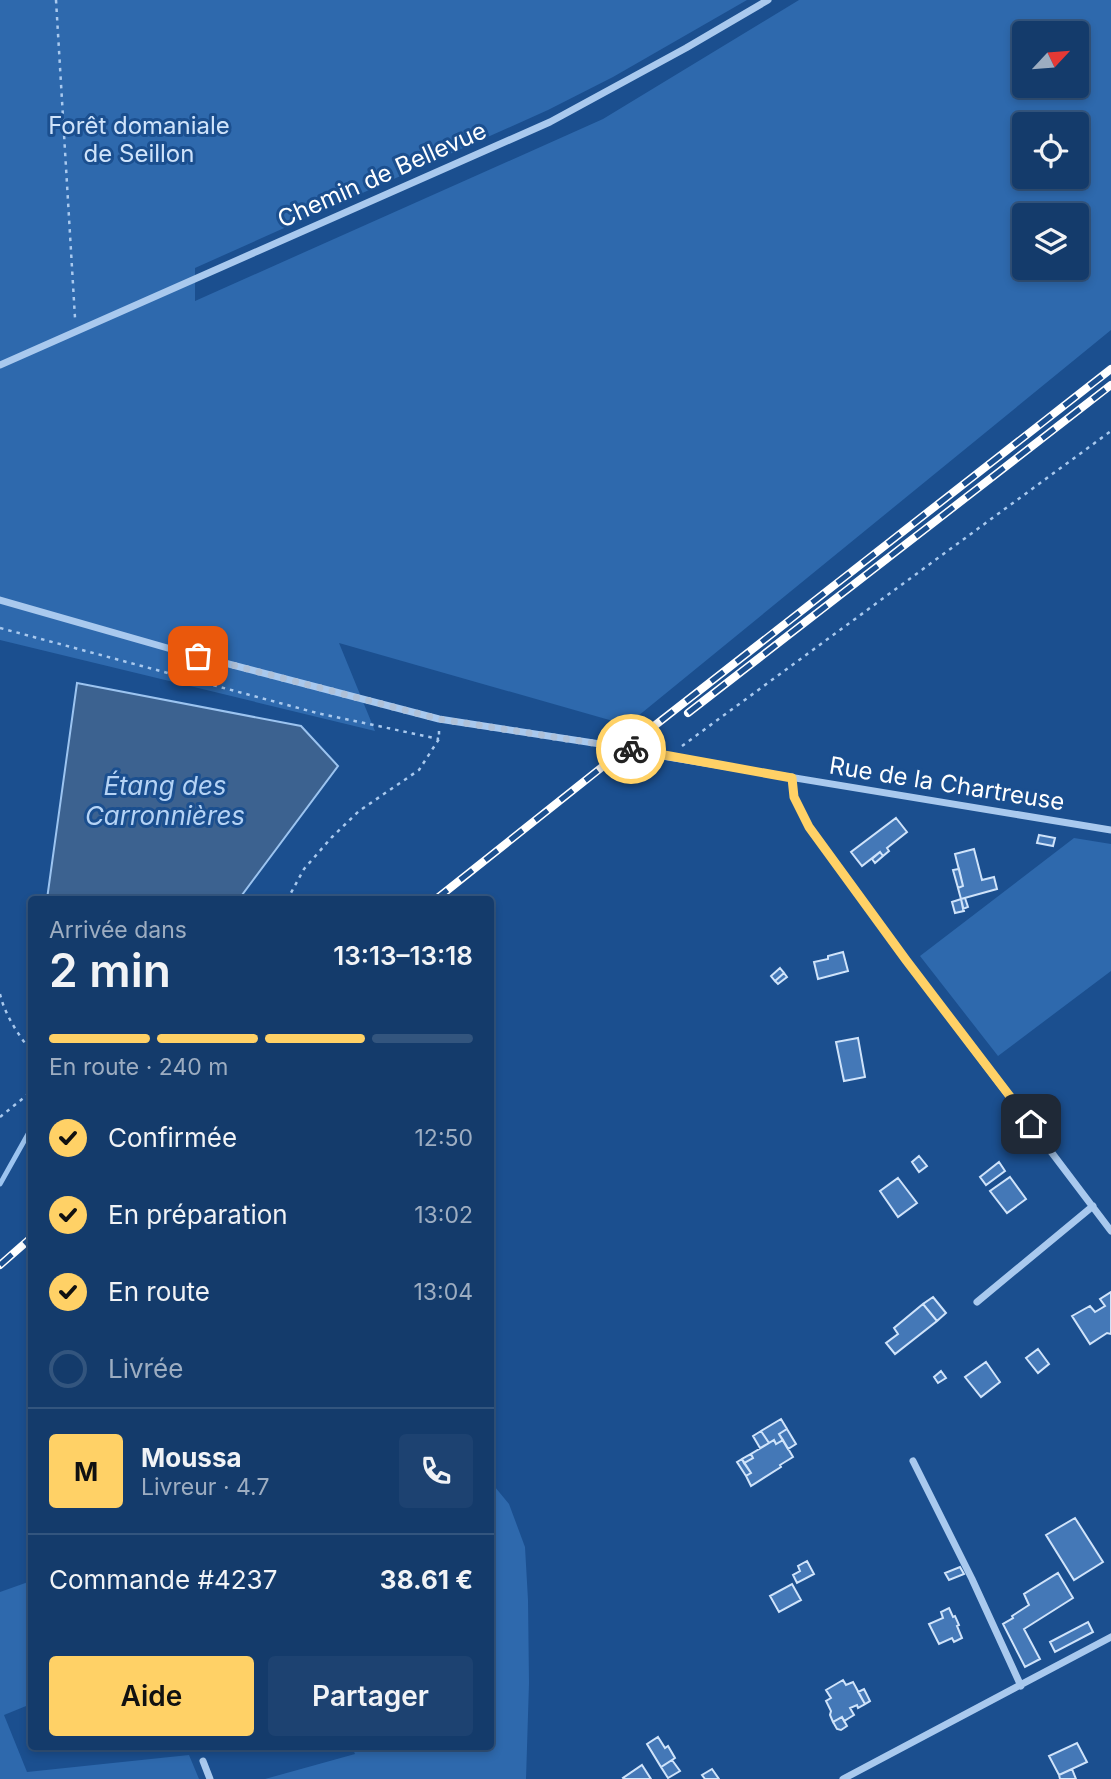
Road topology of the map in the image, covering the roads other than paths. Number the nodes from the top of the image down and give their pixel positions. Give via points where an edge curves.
1 (768, 0) edge
2 (0, 365) edge
3 (0, 600) edge
4 (792, 778) junction
5 (1111, 830) edge
6 (1093, 1206) junction
7 (1111, 1231) edge
8 (976, 1303) dead end
9 (913, 1461) dead end
10 (1111, 1637) edge
11 (1021, 1686) junction
12 (203, 1761) dead end
13 (210, 1779) edge
14 (843, 1779) edge

1 - 2 street, Chemin de Bellevue via 550,122
3 - 4 street, Rue de la Chartreuse via 439,719
4 - 5 street, Rue de la Chartreuse
4 - 6 street via 794,797 809,827
6 - 7 street
6 - 8 street
9 - 11 street
10 - 11 street
11 - 14 street
12 - 13 street

